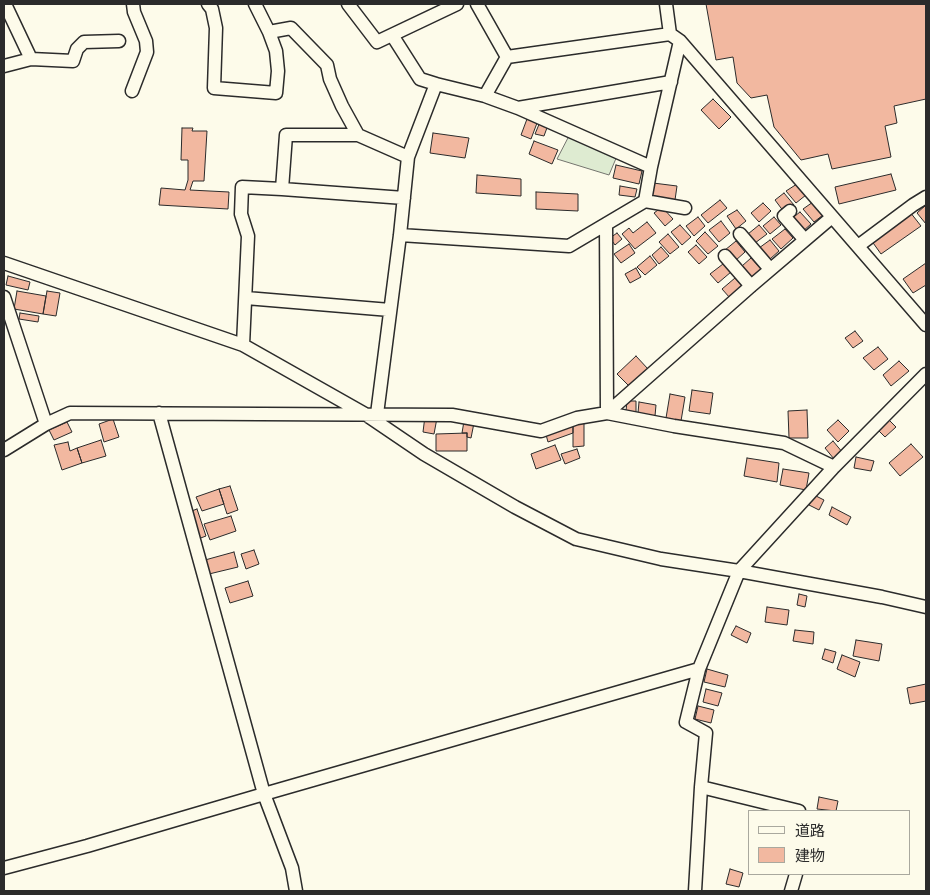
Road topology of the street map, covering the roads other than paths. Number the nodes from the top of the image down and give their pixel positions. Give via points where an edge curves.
1 (5, 4) edge
2 (133, 4) edge
3 (208, 4) edge
4 (255, 4) edge
5 (348, 4) edge
6 (457, 4) edge
7 (477, 4) edge
8 (666, 4) edge
9 (269, 32) junction
10 (392, 35) junction
11 (675, 38) junction
12 (119, 41) dead end
13 (508, 57) junction
14 (31, 59) junction
15 (4, 66) edge
16 (671, 82) junction
17 (436, 84) junction
18 (132, 91) dead end
19 (485, 96) junction
20 (518, 108) junction
21 (358, 135) junction
22 (408, 157) junction
23 (651, 167) junction
24 (282, 188) junction
25 (926, 197) edge
26 (404, 198) junction
27 (646, 201) junction
28 (685, 208) dead end
29 (790, 211) dead end
30 (832, 217) junction
31 (606, 224) junction
32 (740, 234) dead end
33 (400, 235) junction
34 (805, 240) junction
35 (858, 246) junction
36 (725, 256) dead end
37 (4, 263) edge
38 (770, 269) junction
39 (751, 286) junction
40 (4, 297) edge
41 (246, 298) junction
42 (390, 310) junction
43 (926, 325) edge
44 (243, 345) junction
45 (926, 374) edge
46 (159, 413) junction
47 (607, 413) junction
48 (371, 414) junction
49 (46, 424) junction
50 (4, 450) edge
51 (834, 467) junction
52 (739, 571) junction
53 (926, 607) edge
54 (699, 669) junction
55 (701, 788) junction
56 (264, 794) junction
57 (795, 810) edge
58 (4, 868) edge
59 (796, 875) edge
60 (296, 891) edge
61 (695, 891) edge
62 (791, 891) edge

1 - 14 street
2 - 18 street via 147,52
3 - 9 street via 216,28 214,88 276,93 276,51
4 - 9 street
5 - 10 street via 377,42
6 - 10 street
7 - 13 street
8 - 11 street
9 - 21 street via 291,28 327,65 330,79
10 - 17 street via 420,79
11 - 13 street
11 - 16 street
11 - 30 street
12 - 14 street via 84,42 77,48 73,61
13 - 19 street
14 - 15 street
16 - 20 street
16 - 23 street
17 - 19 street
17 - 22 street
19 - 20 street
20 - 23 street
21 - 22 street
21 - 24 street via 286,135
22 - 26 street
23 - 27 street
24 - 26 street
24 - 41 street via 242,187 241,214 248,236
25 - 35 street
26 - 33 street
27 - 28 street
27 - 31 street
29 - 34 street via 784,216
30 - 34 street
30 - 35 street
31 - 33 street via 569,246
31 - 47 street
32 - 38 street
33 - 42 street
34 - 38 street
35 - 43 street
36 - 39 street
37 - 44 street
38 - 39 street
39 - 47 street
40 - 49 street
41 - 42 street
41 - 44 street
42 - 48 street
44 - 48 street
45 - 51 street
46 - 48 street
46 - 49 street via 70,413
46 - 56 street
47 - 48 street via 577,418 541,431 452,415
47 - 51 street via 784,443
48 - 52 street via 424,454 576,540 661,559
49 - 50 street
51 - 52 street
52 - 53 street
52 - 54 street
54 - 55 street via 686,722 706,732
54 - 56 street
55 - 57 street
55 - 61 street
56 - 58 street
56 - 60 street via 292,868
59 - 62 street

